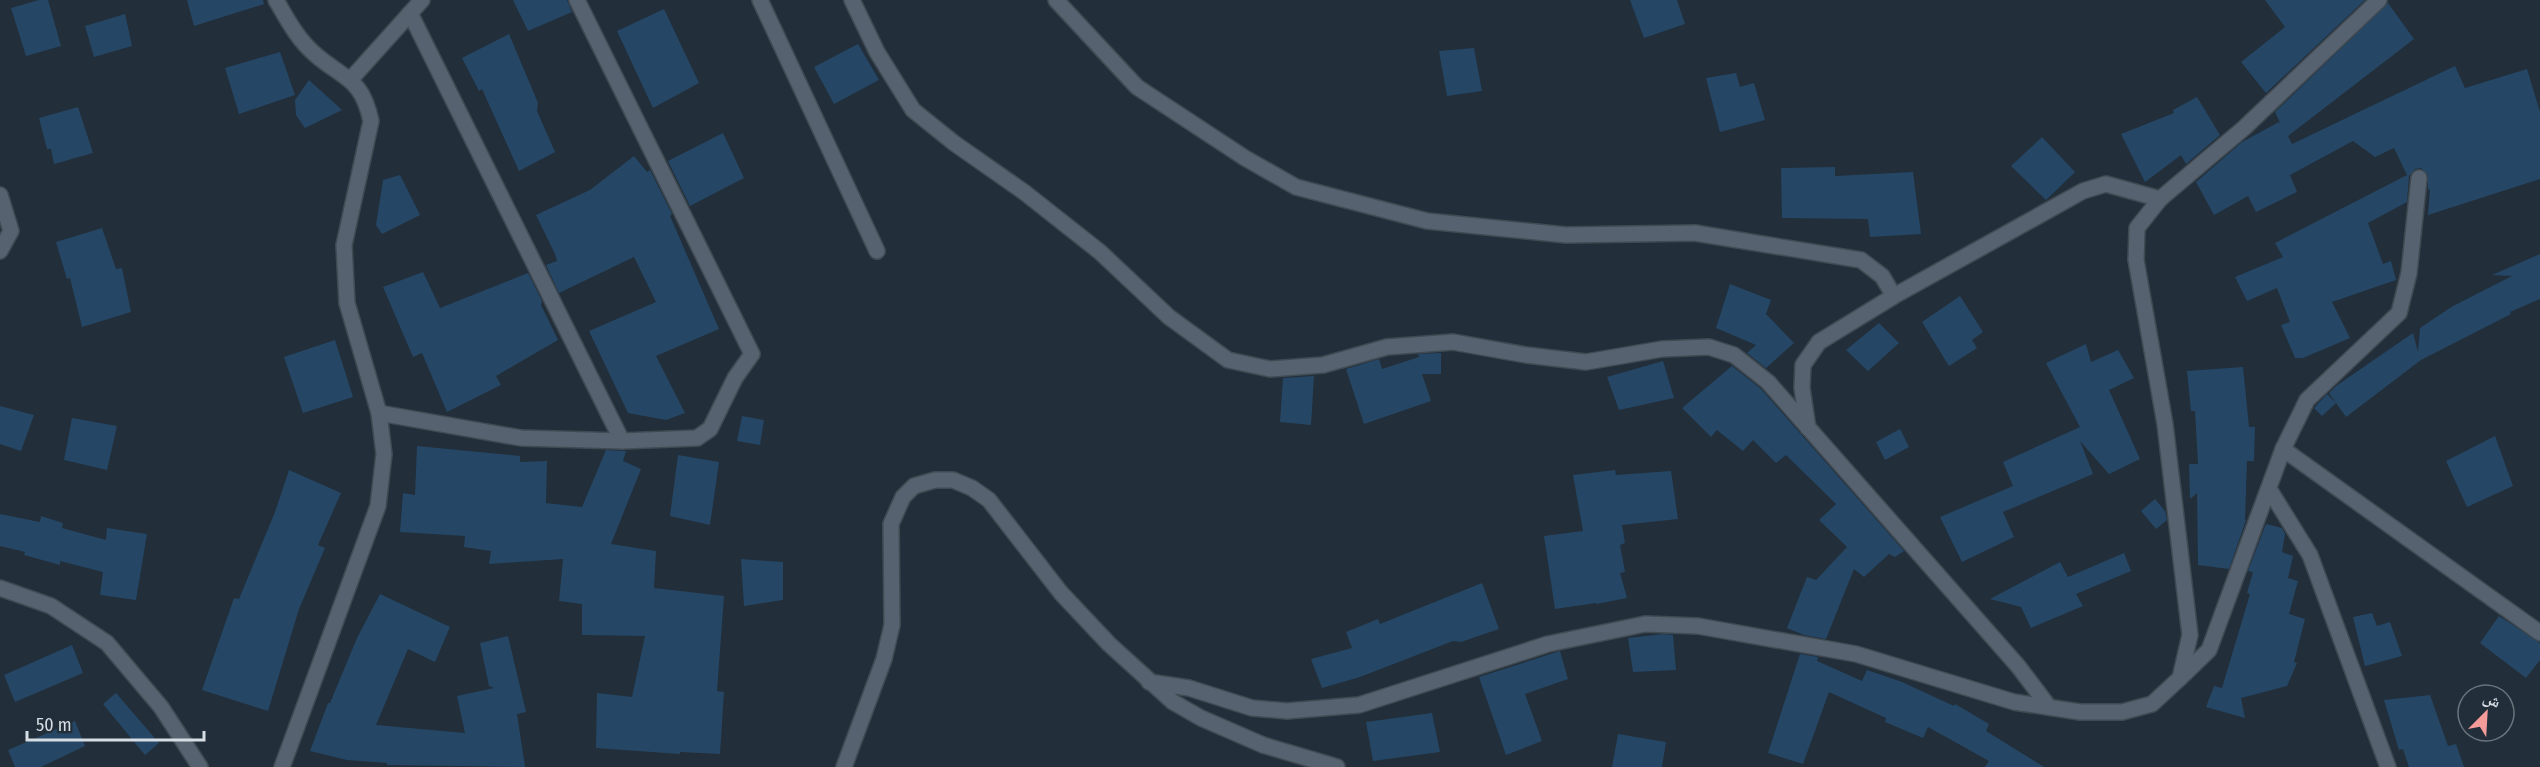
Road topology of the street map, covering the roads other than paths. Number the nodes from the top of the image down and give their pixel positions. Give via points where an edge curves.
1 (276, 0) edge
2 (423, 0) edge
3 (578, 0) edge
4 (760, 0) edge
5 (852, 0) edge
6 (1056, 0) edge
7 (2379, 0) edge
8 (410, 13) junction
9 (351, 79) junction
10 (2419, 178) dead end
11 (0, 195) edge
12 (2160, 199) junction
13 (0, 251) edge
14 (878, 251) dead end
15 (1894, 296) junction
16 (379, 413) junction
17 (1808, 428) junction
18 (622, 441) junction
19 (2283, 449) junction
20 (2269, 489) junction
21 (0, 588) edge
22 (2540, 633) edge
23 (2180, 678) junction
24 (1149, 682) junction
25 (2049, 707) junction
26 (200, 767) edge
27 (282, 767) edge
28 (844, 767) edge
29 (1337, 767) edge
30 (2388, 767) edge

1 - 9 street via 295,33 317,56
2 - 8 street
3 - 18 street via 752,354 735,378 710,429 697,438
4 - 14 street
5 - 17 street via 877,52 913,110 1100,252 1168,317 1228,360 1270,369 1323,365 1387,347 1453,342 1586,362 1662,349 1709,347 1734,355 1768,382
6 - 15 street via 1137,87 1296,187 1427,221 1566,236 1695,233 1862,260 1882,276
7 - 12 street via 2244,128
8 - 9 street
8 - 18 street
9 - 16 street via 366,100 371,121 344,245 347,303
10 - 19 street via 2409,273 2399,313 2307,400
11 - 13 street via 11,231
12 - 15 street via 2106,184 2083,191
12 - 23 street via 2137,228 2136,260 2165,424 2190,635
15 - 17 street via 1819,342 1803,364
16 - 18 street via 521,438
16 - 27 street via 384,454 378,506
17 - 25 street via 2018,666
19 - 20 street
19 - 22 street
20 - 23 street via 2209,650
20 - 30 street via 2310,555
21 - 26 street via 51,606 107,643 161,707
23 - 25 street via 2152,704 2122,712
24 - 25 street via 1190,688 1252,708 1287,711 1359,705 1548,644 1645,624 1698,626 1856,654 2014,702
24 - 28 street via 1061,593 988,500 953,480 935,480 914,486 903,497 891,524 891,625 884,659
24 - 29 street via 1201,718 1263,745

